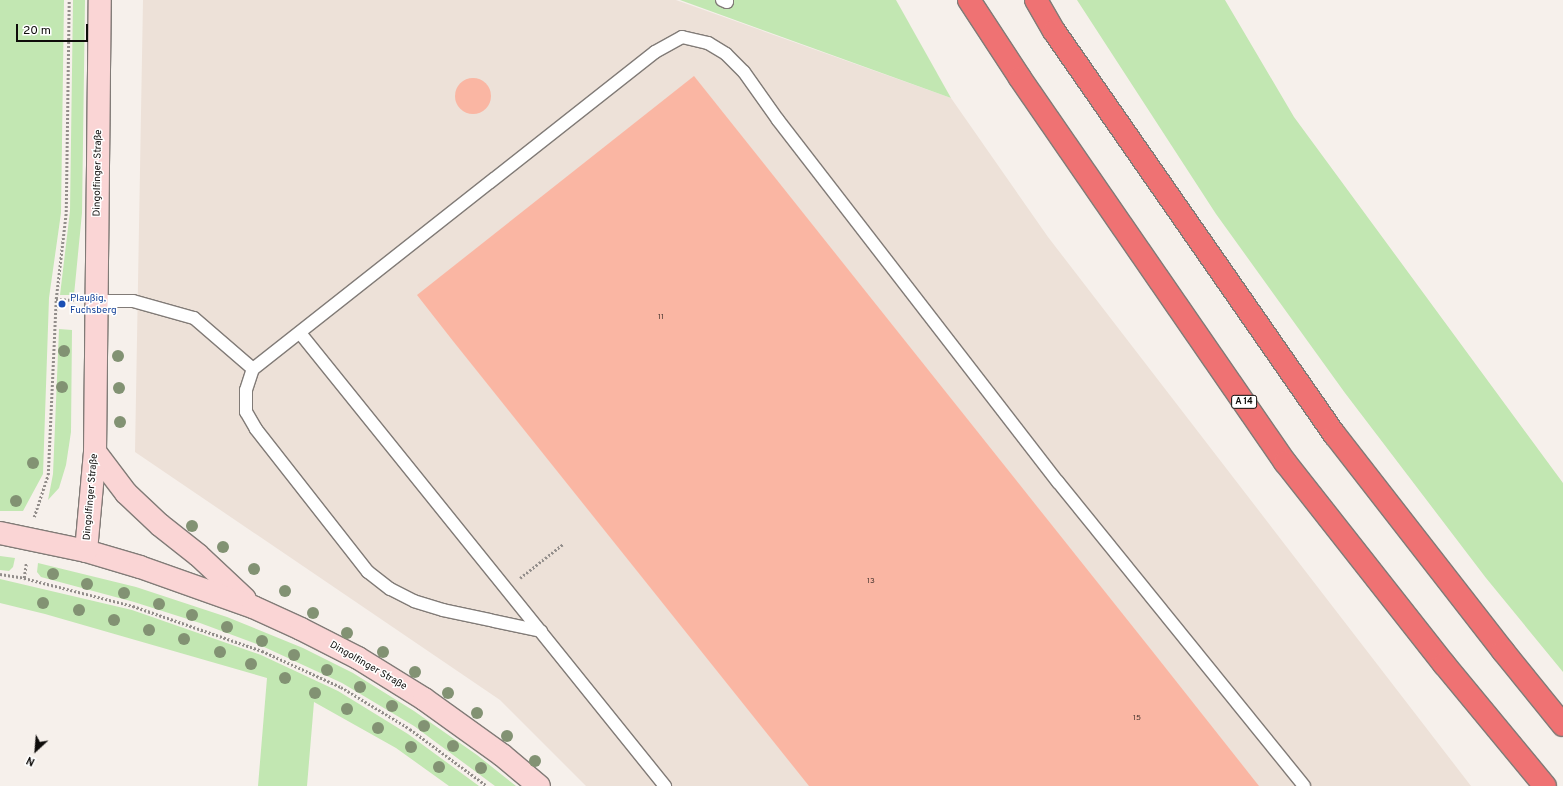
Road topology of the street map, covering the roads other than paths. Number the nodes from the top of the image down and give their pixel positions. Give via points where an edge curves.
1 (100, 0) edge
2 (722, 0) edge
3 (727, 0) edge
4 (969, 0) edge
5 (1036, 0) edge
6 (96, 301) junction
7 (300, 333) junction
8 (253, 369) junction
9 (95, 452) junction
10 (0, 533) edge
11 (86, 551) junction
12 (253, 606) junction
13 (541, 631) junction
14 (1563, 725) edge
15 (539, 786) edge
16 (665, 786) edge
17 (1304, 786) edge
18 (1545, 786) edge

1 - 6 street, Dingolfinger Straße
2 - 3 lane
4 - 18 highway, A 14 via 1020,78 1286,462 1444,664
5 - 14 highway via 1054,31 1335,435
6 - 8 lane via 133,301 194,318
6 - 9 street, Dingolfinger Straße
7 - 8 lane
7 - 13 lane
7 - 17 lane via 655,52 682,37 708,43 726,54 744,72 778,120 1058,482
8 - 13 lane via 246,390 246,412 256,429 368,572 390,589 414,601 443,610
9 - 11 street, Dingolfinger Straße
9 - 12 street via 126,493
10 - 11 street
11 - 12 street, Dingolfinger Straße via 189,582
12 - 15 street, Dingolfinger Straße via 358,658 424,699 502,755
13 - 16 lane

